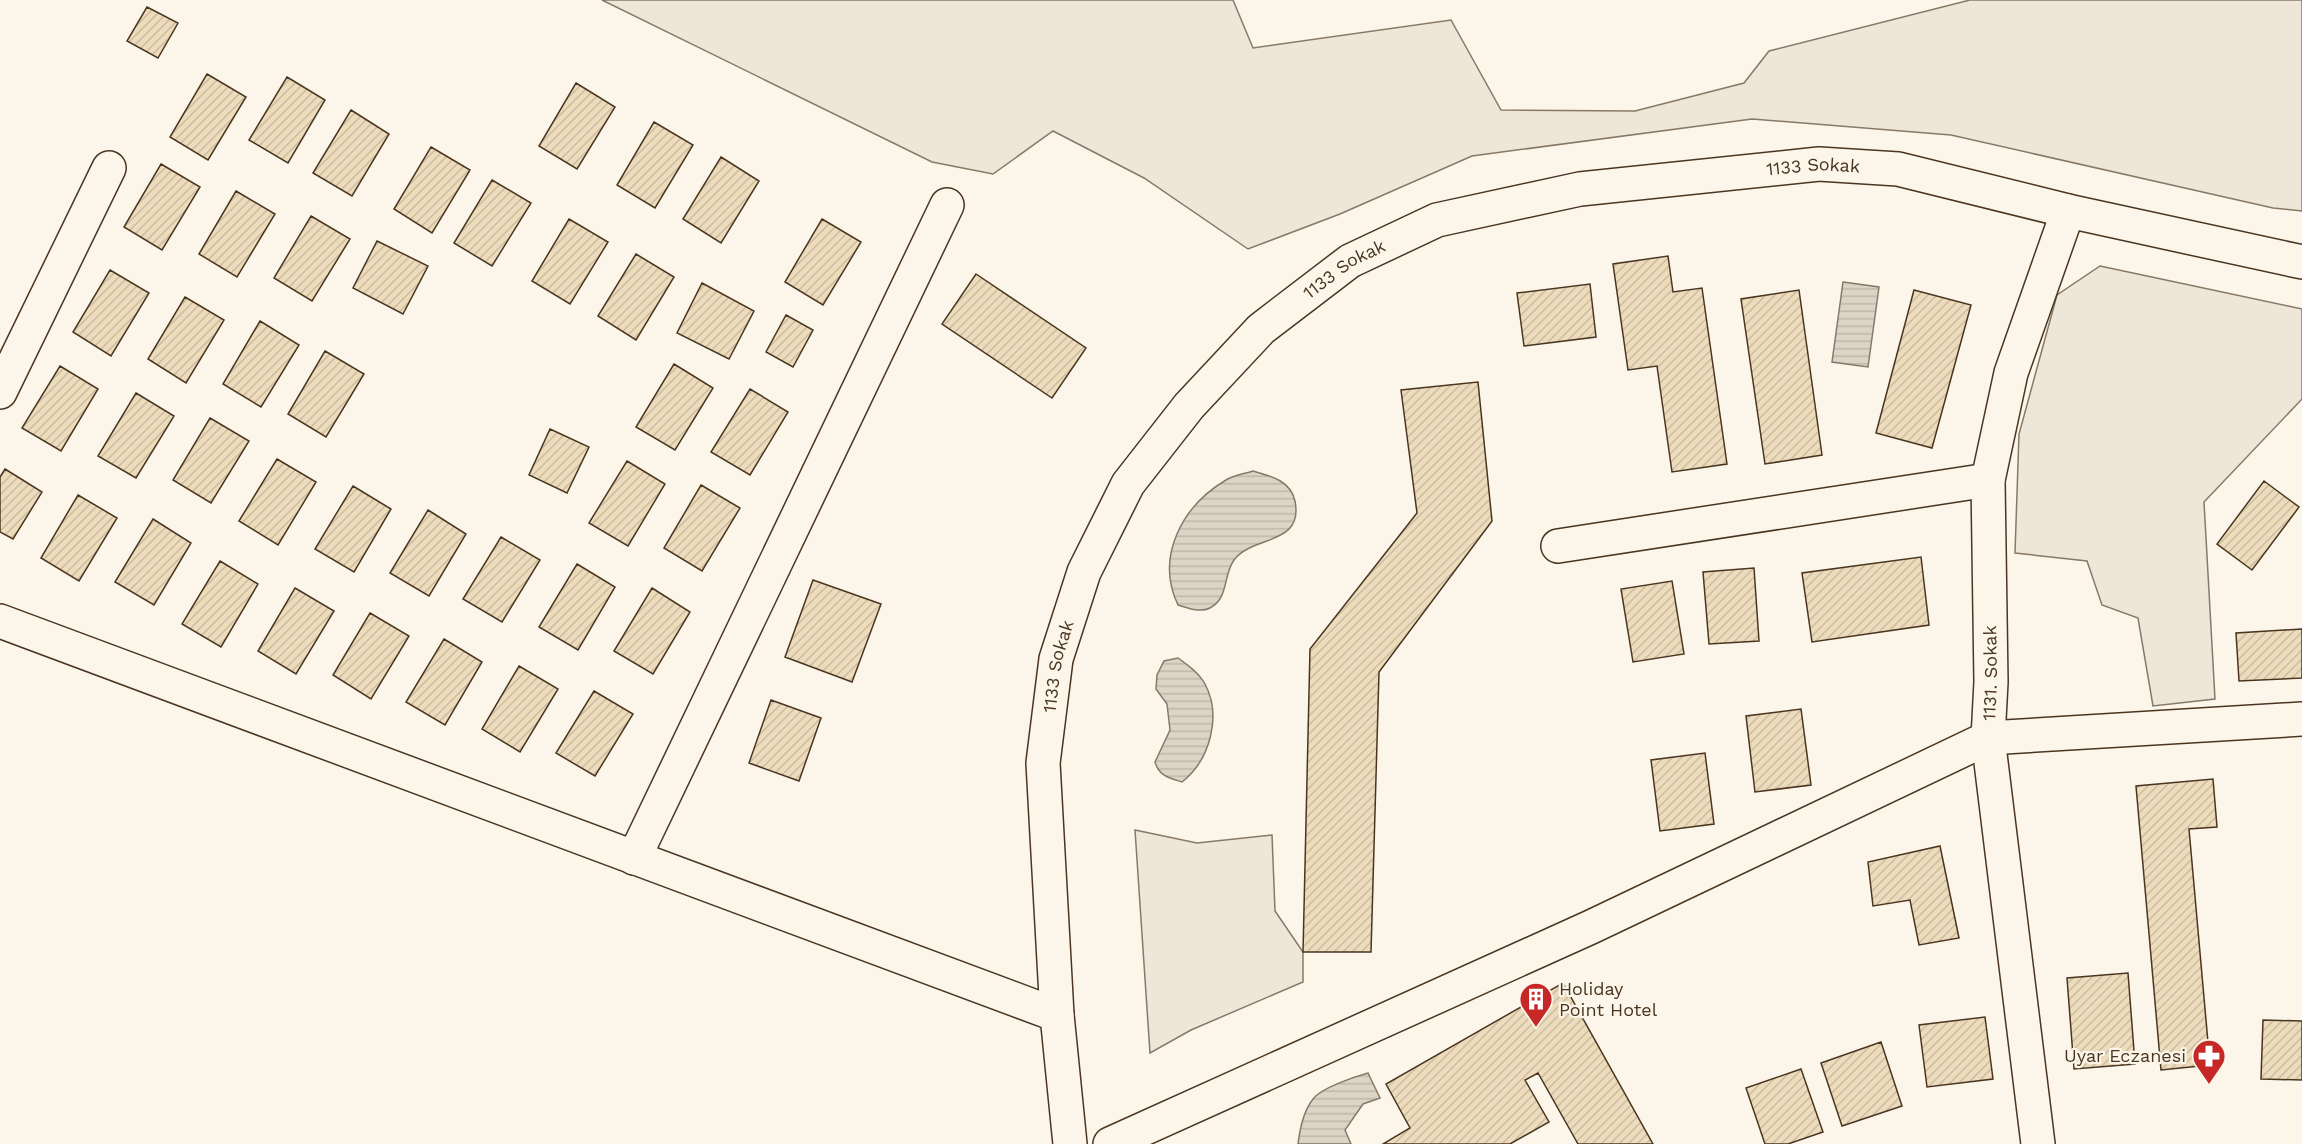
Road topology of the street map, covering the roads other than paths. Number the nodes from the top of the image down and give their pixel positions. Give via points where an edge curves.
1 (109, 168) dead end
2 (947, 205) dead end
3 (2068, 211) junction
4 (2302, 262) edge
5 (0, 392) edge
6 (1988, 480) junction
7 (1558, 546) dead end
8 (0, 621) edge
9 (2302, 719) edge
10 (1988, 738) junction
11 (634, 858) junction
12 (1057, 1015) junction
13 (1070, 1144) edge
14 (1110, 1144) edge
15 (2038, 1144) edge

1 - 5 street
2 - 11 street
3 - 4 street, 1133 Sokak
3 - 6 street, 1131. Sokak via 2011,373
3 - 12 street, 1133 Sokak via 1898,169 1819,164 1580,189 1437,220 1350,261 1261,329 1189,406 1128,484 1084,572 1056,658 1043,763
6 - 7 street
6 - 10 street, 1131. Sokak
8 - 11 street
9 - 10 street
10 - 14 street via 1591,927
10 - 15 street, 1131. Sokak
11 - 12 street
12 - 13 street, 1133 Sokak

